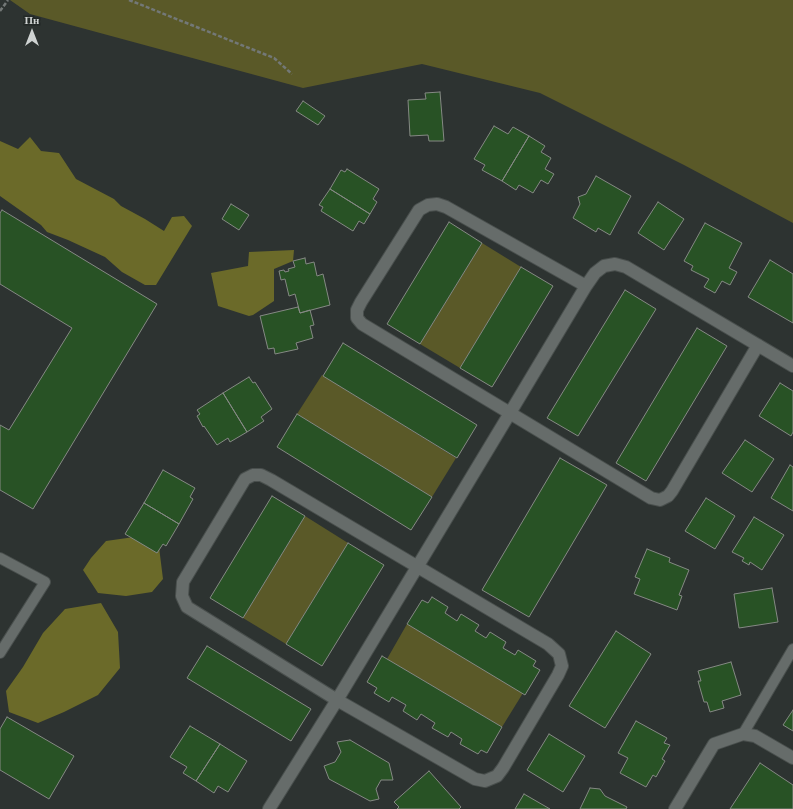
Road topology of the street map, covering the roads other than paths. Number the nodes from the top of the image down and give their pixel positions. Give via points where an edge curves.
1 (586, 286) junction
2 (758, 345) junction
3 (793, 366) edge
4 (510, 413) junction
5 (0, 558) edge
6 (418, 567) junction
7 (793, 649) edge
8 (0, 653) edge
9 (337, 700) junction
10 (743, 734) junction
11 (793, 758) edge
12 (269, 809) edge
13 (675, 809) edge

1 - 2 street via 595,273 604,266 615,264 626,267
1 - 4 street
1 - 4 street via 437,204 419,210 361,302 357,318 362,324
2 - 3 street
2 - 4 street via 672,491 660,500 651,498
4 - 6 street
5 - 8 lane via 45,582
6 - 9 street
6 - 9 street via 548,644 559,654 562,666 558,676 503,768 497,776 485,781 475,779
6 - 9 street via 271,480 261,475 252,475 245,480 183,582 182,596 187,607
7 - 10 lane
9 - 12 street
10 - 11 street via 755,736
10 - 13 street via 714,744

